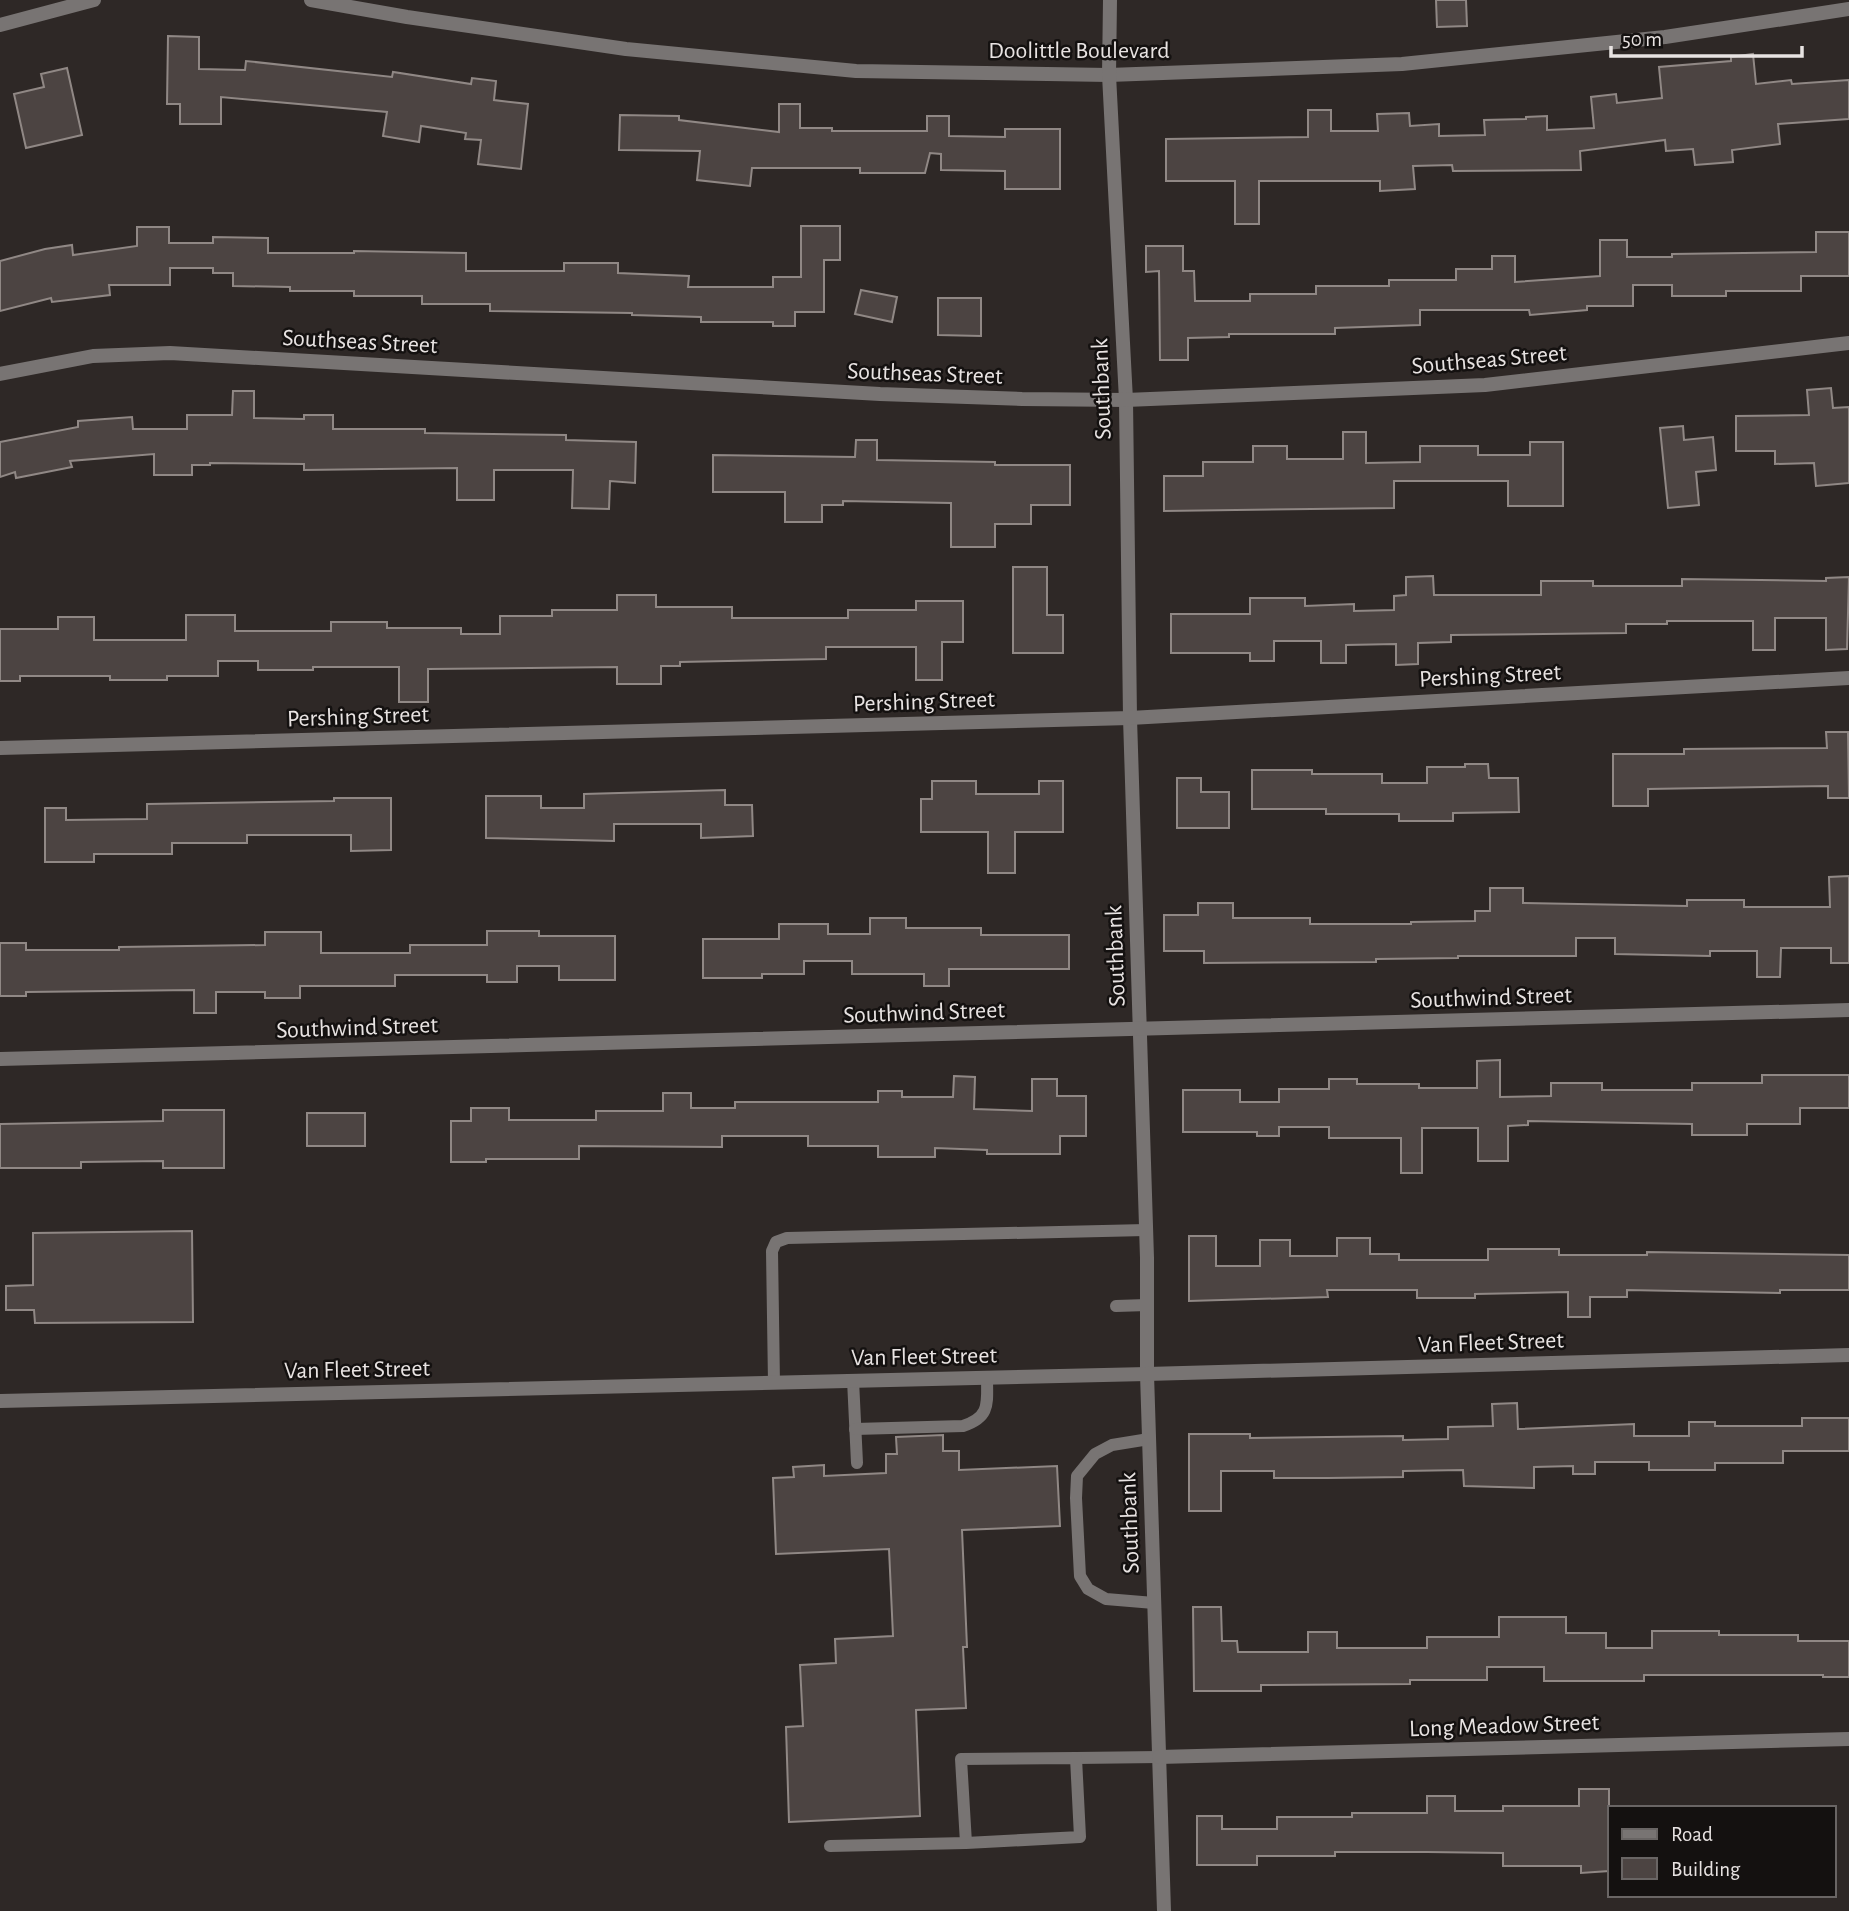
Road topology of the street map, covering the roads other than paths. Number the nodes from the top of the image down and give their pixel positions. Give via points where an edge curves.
1 (94, 0) edge
2 (311, 0) edge
3 (1110, 0) edge
4 (1849, 9) edge
5 (0, 25) edge
6 (1109, 75) junction
7 (1849, 343) edge
8 (0, 374) edge
9 (1126, 400) junction
10 (1849, 678) edge
11 (1130, 718) junction
12 (0, 748) edge
13 (1849, 1010) edge
14 (1140, 1029) junction
15 (0, 1059) edge
16 (1146, 1230) junction
17 (1147, 1305) junction
18 (1116, 1306) dead end
19 (1849, 1355) edge
20 (1147, 1374) junction
21 (987, 1377) junction
22 (853, 1380) junction
23 (774, 1382) junction
24 (0, 1401) edge
25 (855, 1429) junction
26 (1149, 1439) junction
27 (857, 1463) dead end
28 (1154, 1603) junction
29 (1849, 1739) edge
30 (1159, 1757) junction
31 (1076, 1758) junction
32 (966, 1843) junction
33 (830, 1846) dead end
34 (1164, 1911) edge

1 - 5 street
2 - 6 street, Doolittle Boulevard via 626,49 869,71
3 - 6 street, Southbank
4 - 6 street, Doolittle Boulevard via 1665,37 1402,64
6 - 9 street, Southbank
7 - 9 street, Southseas Street via 1485,385
8 - 9 street, Southseas Street via 93,355 170,353 880,394
9 - 11 street, Southbank
10 - 11 street, Pershing Street
11 - 12 street, Pershing Street
11 - 14 street, Southbank
13 - 14 street, Southwind Street
14 - 15 street, Southwind Street
14 - 16 street, Southbank
16 - 17 street, Southbank
16 - 23 lane via 787,1238 776,1242 772,1251
17 - 18 lane
17 - 20 street, Southbank
19 - 20 street, Van Fleet Street
20 - 21 street, Van Fleet Street
20 - 26 street, Southbank
21 - 22 street, Van Fleet Street
21 - 25 lane via 987,1407 974,1423
22 - 23 street, Van Fleet Street
22 - 25 lane
23 - 24 street, Van Fleet Street
25 - 27 lane
26 - 28 street, Southbank
26 - 28 lane via 1112,1445 1095,1454 1077,1476 1076,1498 1080,1576 1088,1589 1106,1599
28 - 30 street, Southbank
29 - 30 street, Long Meadow Street
30 - 31 lane
30 - 34 street, Southbank
31 - 32 lane via 1080,1837
31 - 32 lane via 961,1759
32 - 33 lane

